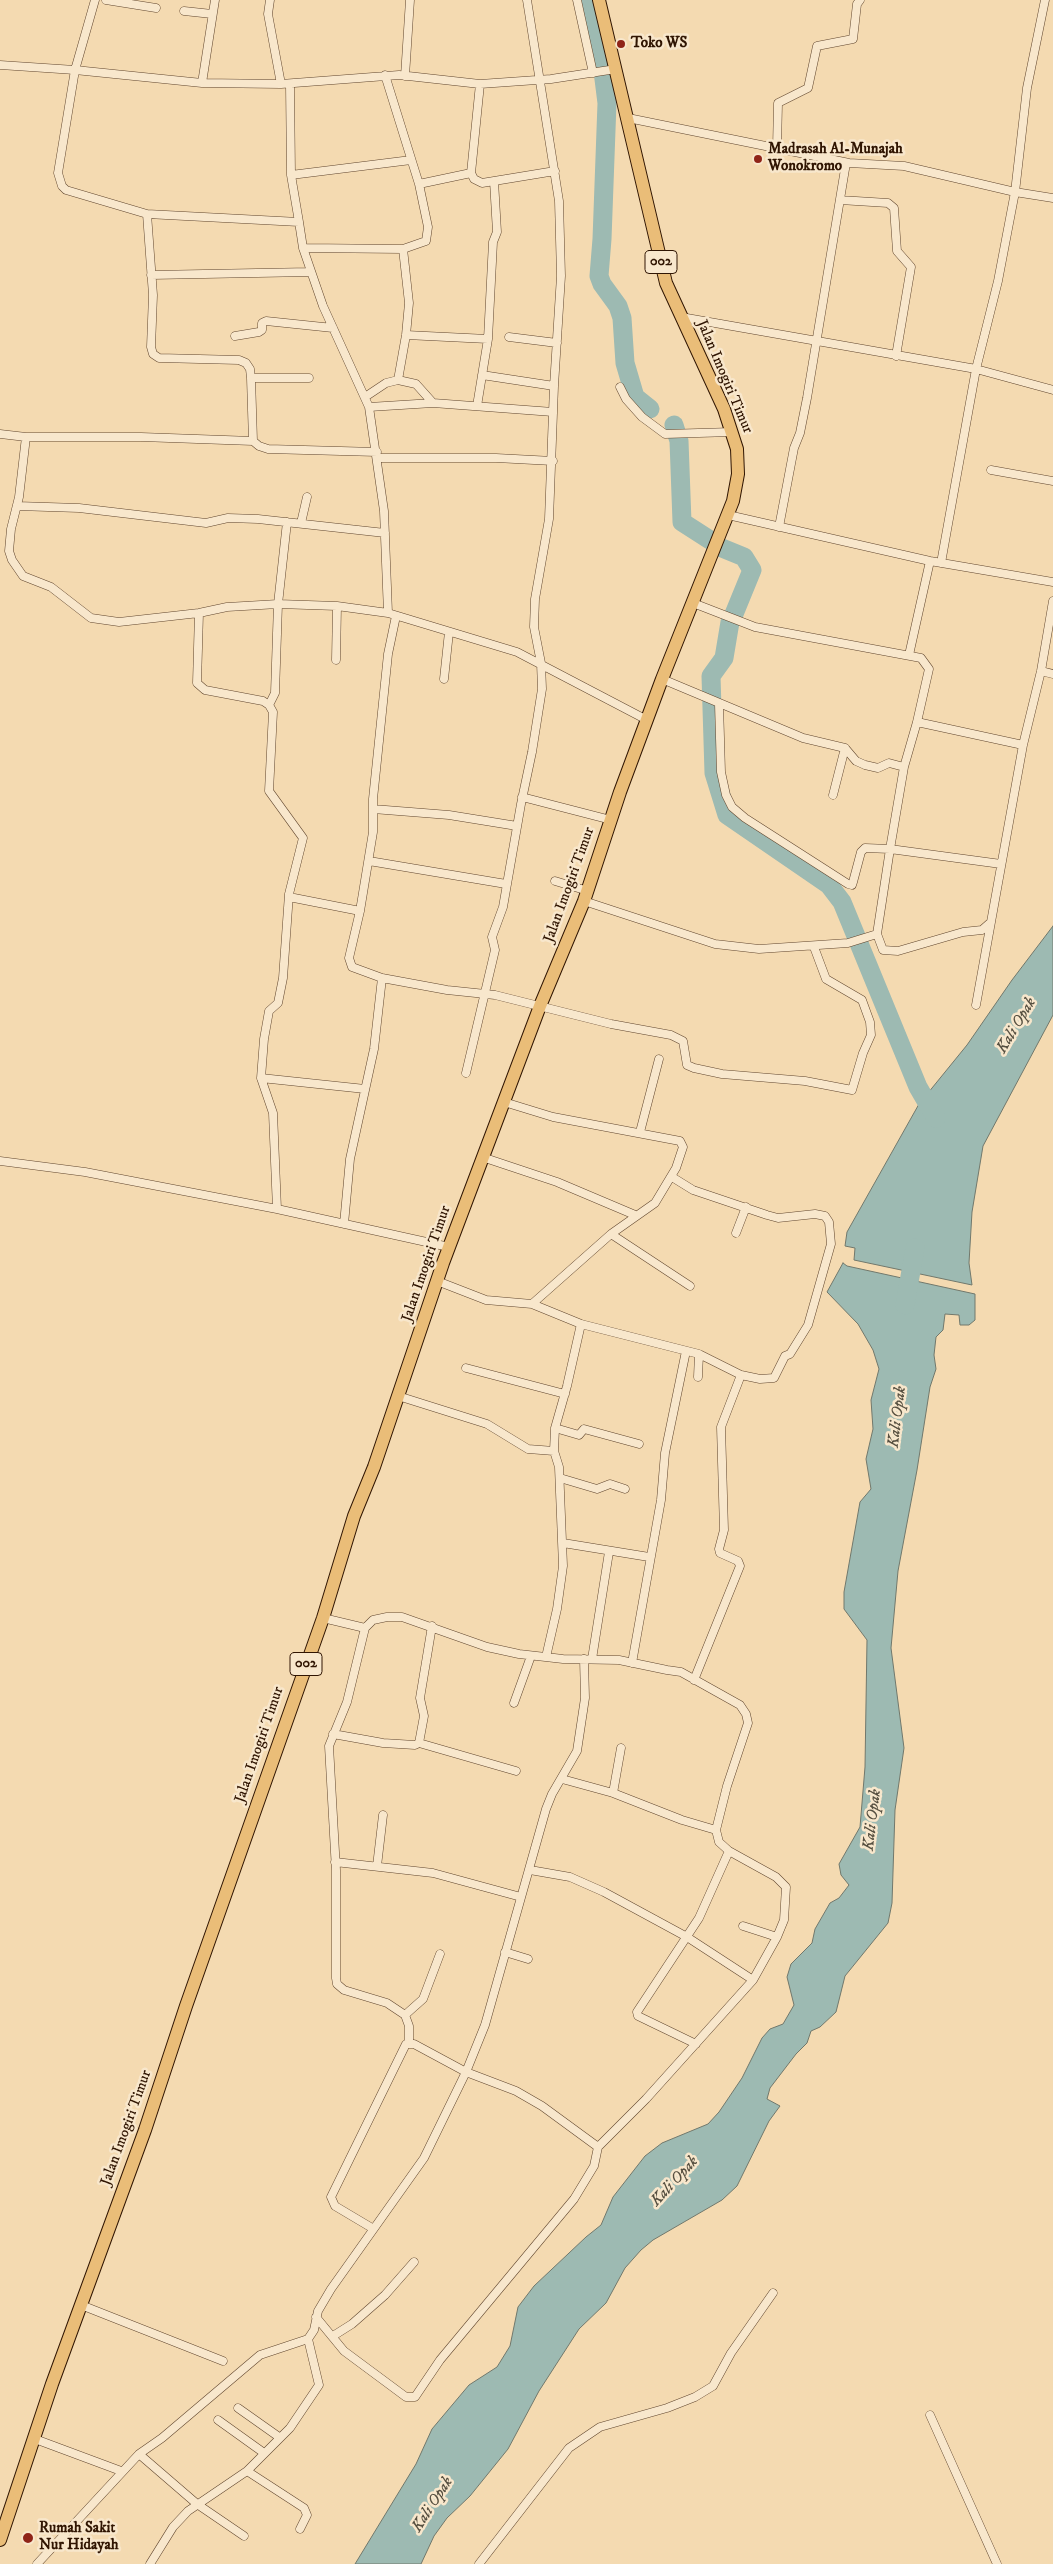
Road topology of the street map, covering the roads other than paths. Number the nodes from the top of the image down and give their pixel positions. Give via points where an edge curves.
1 (95, 0) edge
2 (106, 0) edge
3 (215, 0) edge
4 (270, 0) edge
5 (410, 0) edge
6 (527, 0) edge
7 (577, 0) edge
8 (599, 0) edge
9 (860, 0) edge
10 (1045, 0) edge
11 (156, 8) dead end
12 (184, 11) dead end
13 (212, 14) junction
14 (0, 65) edge
15 (75, 70) junction
16 (604, 71) junction
17 (386, 75) junction
18 (405, 76) junction
19 (538, 80) junction
20 (202, 83) junction
21 (281, 84) junction
22 (290, 84) junction
23 (480, 84) junction
24 (628, 118) junction
25 (777, 148) junction
26 (412, 160) junction
27 (846, 163) junction
28 (555, 171) junction
29 (471, 173) junction
30 (291, 175) junction
31 (494, 181) junction
32 (419, 184) junction
33 (1015, 192) junction
34 (1053, 198) edge
35 (840, 200) junction
36 (147, 214) junction
37 (299, 222) junction
38 (303, 248) junction
39 (403, 249) junction
40 (310, 272) junction
41 (152, 275) junction
42 (681, 317) junction
43 (333, 328) junction
44 (406, 335) junction
45 (235, 336) dead end
46 (510, 337) dead end
47 (488, 339) junction
48 (817, 340) junction
49 (557, 343) junction
50 (896, 356) junction
51 (976, 369) junction
52 (482, 375) junction
53 (251, 378) junction
54 (309, 378) dead end
55 (398, 380) junction
56 (554, 386) junction
57 (620, 387) dead end
58 (1053, 390) edge
59 (365, 397) junction
60 (433, 403) junction
61 (477, 406) junction
62 (369, 407) junction
63 (553, 412) junction
64 (732, 432) junction
65 (0, 434) edge
66 (26, 437) junction
67 (253, 441) junction
68 (377, 455) junction
69 (553, 460) junction
70 (991, 470) dead end
71 (1053, 481) edge
72 (307, 497) dead end
73 (17, 506) junction
74 (728, 515) junction
75 (287, 522) junction
76 (301, 523) junction
77 (778, 527) junction
78 (385, 533) junction
79 (930, 561) junction
80 (941, 563) junction
81 (1053, 582) edge
82 (1053, 601) edge
83 (693, 603) junction
84 (278, 604) junction
85 (337, 606) junction
86 (199, 613) junction
87 (392, 615) junction
88 (449, 632) junction
89 (909, 655) junction
90 (336, 660) dead end
91 (541, 663) junction
92 (1041, 671) junction
93 (1053, 674) edge
94 (444, 679) dead end
95 (662, 679) junction
96 (715, 702) junction
97 (268, 705) junction
98 (647, 720) junction
99 (917, 722) junction
100 (1023, 745) junction
101 (845, 748) junction
102 (904, 767) junction
103 (833, 795) dead end
104 (522, 797) junction
105 (374, 808) junction
106 (611, 820) junction
107 (517, 826) junction
108 (890, 849) junction
109 (369, 861) junction
110 (1001, 864) junction
111 (555, 881) dead end
112 (506, 884) junction
113 (586, 896) junction
114 (289, 897) junction
115 (360, 912) junction
116 (991, 921) junction
117 (873, 936) junction
118 (814, 947) junction
119 (382, 978) junction
120 (484, 994) junction
121 (540, 1006) junction
122 (976, 1006) dead end
123 (659, 1059) dead end
124 (466, 1072) dead end
125 (261, 1078) junction
126 (365, 1088) junction
127 (504, 1102) junction
128 (640, 1132) junction
129 (482, 1157) junction
130 (0, 1161) edge
131 (672, 1177) junction
132 (746, 1207) junction
133 (277, 1209) junction
134 (635, 1216) junction
135 (344, 1224) junction
136 (736, 1233) dead end
137 (610, 1234) junction
138 (449, 1246) junction
139 (437, 1281) junction
140 (690, 1286) dead end
141 (532, 1304) junction
142 (581, 1324) junction
143 (686, 1351) junction
144 (699, 1354) junction
145 (466, 1368) dead end
146 (741, 1375) junction
147 (698, 1377) dead end
148 (565, 1394) junction
149 (398, 1396) junction
150 (555, 1428) junction
151 (639, 1444) dead end
152 (554, 1451) junction
153 (560, 1478) junction
154 (625, 1489) dead end
155 (563, 1543) junction
156 (609, 1552) junction
157 (649, 1557) junction
158 (322, 1618) junction
159 (432, 1626) junction
160 (365, 1628) junction
161 (531, 1656) junction
162 (546, 1657) junction
163 (588, 1659) junction
164 (632, 1663) junction
165 (694, 1680) junction
166 (514, 1703) dead end
167 (332, 1734) junction
168 (419, 1743) junction
169 (621, 1748) dead end
170 (516, 1771) dead end
171 (562, 1779) junction
172 (614, 1794) junction
173 (383, 1815) dead end
174 (716, 1830) junction
175 (729, 1851) junction
176 (336, 1862) junction
177 (376, 1866) junction
178 (530, 1870) junction
179 (521, 1897) junction
180 (744, 1926) dead end
181 (777, 1937) junction
182 (687, 1938) junction
183 (505, 1952) junction
184 (440, 1954) dead end
185 (528, 1959) dead end
186 (753, 1980) junction
187 (405, 2014) junction
188 (409, 2043) junction
189 (696, 2044) junction
190 (466, 2072) junction
191 (598, 2147) junction
192 (372, 2228) junction
193 (414, 2262) dead end
194 (773, 2293) dead end
195 (81, 2305) junction
196 (316, 2317) junction
197 (332, 2334) junction
198 (308, 2339) junction
199 (223, 2361) dead end
200 (238, 2408) dead end
201 (930, 2415) dead end
202 (218, 2420) dead end
203 (279, 2437) junction
204 (34, 2439) junction
205 (264, 2452) junction
206 (144, 2458) junction
207 (121, 2471) junction
208 (247, 2471) junction
209 (197, 2504) junction
210 (300, 2529) dead end
211 (244, 2536) dead end
212 (0, 2540) edge
213 (37, 2564) edge
214 (150, 2564) edge
215 (479, 2564) edge
216 (997, 2564) edge

1 - 15 street
2 - 11 street
3 - 13 street
4 - 21 street via 268,14
5 - 18 street
6 - 19 street
7 - 16 street
8 - 16 main road, Jalan Imogiri Timur / 002
9 - 25 street via 853,39 816,46 808,88 778,103
10 - 33 street via 1027,88
12 - 13 street
13 - 20 street
14 - 15 street
15 - 20 street
15 - 36 street via 58,173 62,186 66,190
16 - 19 street
16 - 24 main road, Jalan Imogiri Timur / 002
17 - 18 street
17 - 22 street
17 - 26 street
18 - 23 street
19 - 23 street
19 - 28 street
20 - 21 street
21 - 22 street
22 - 30 street
23 - 29 street
24 - 25 street
24 - 42 main road, Jalan Imogiri Timur / 002 via 663,270
25 - 27 street
26 - 30 street
26 - 32 street
27 - 33 street via 904,166
27 - 35 street
28 - 31 street
28 - 49 street via 561,276
29 - 31 street via 478,182
29 - 32 street
30 - 37 street
31 - 47 street via 497,232 493,242
32 - 39 street via 428,234 420,244
33 - 34 street
33 - 51 street via 998,281
35 - 48 street
35 - 50 street via 888,203 894,208 897,251 911,267
36 - 37 street
36 - 41 street
37 - 38 street
38 - 39 street
38 - 40 street
39 - 44 street via 408,303
40 - 41 street
40 - 43 street
41 - 53 street via 153,354 159,358 239,360 246,363
42 - 48 street
42 - 64 main road, Jalan Imogiri Timur / 002
43 - 45 street via 266,321 259,332
43 - 59 street
44 - 47 street
44 - 55 street
46 - 49 street
47 - 52 street
48 - 50 street
48 - 77 street
49 - 56 street
50 - 51 street
51 - 58 street
51 - 80 street
52 - 56 street
52 - 61 street
53 - 54 street
53 - 67 street
55 - 59 street via 386,383
55 - 60 street via 416,384
56 - 63 street
57 - 64 street via 642,417 664,434
59 - 62 street
60 - 61 street
60 - 62 street
61 - 63 street
62 - 68 street
63 - 69 street
64 - 74 main road, Jalan Imogiri Timur / 002 via 737,449 738,474
65 - 66 street
66 - 67 street
66 - 73 street
67 - 68 street via 268,449
68 - 69 street
68 - 78 street
69 - 91 street via 549,519 535,599 534,627
70 - 71 street
72 - 76 street
73 - 75 street via 79,508 206,523 228,518
73 - 86 street via 9,550 17,570 51,588 91,618 119,622
74 - 77 street
74 - 83 main road, Jalan Imogiri Timur / 002
75 - 76 street
75 - 84 street
76 - 78 street
77 - 79 street
78 - 87 street
79 - 80 street
79 - 89 street
80 - 81 street
82 - 92 street
83 - 89 street via 755,627 851,647
83 - 95 main road, Jalan Imogiri Timur / 002
84 - 85 street
84 - 86 street via 227,607
84 - 97 street via 275,693
85 - 87 street
85 - 90 street
86 - 97 street via 196,678 200,688 263,701
87 - 88 street
87 - 105 street
88 - 91 street via 517,652
88 - 94 street
89 - 99 street via 924,660 929,669
91 - 98 street
91 - 104 street via 540,710
92 - 93 street
92 - 100 street
95 - 96 street
95 - 98 main road, Jalan Imogiri Timur / 002
96 - 101 street via 803,738
96 - 108 street via 726,795 732,807 745,818 852,885 865,848
97 - 114 street via 272,712 269,791 304,838
98 - 106 main road, Jalan Imogiri Timur / 002
99 - 100 street
99 - 102 street
100 - 110 street
101 - 102 street via 856,761 865,765 878,768 889,763
101 - 103 street
102 - 108 street
104 - 106 street
104 - 107 street
105 - 107 street
105 - 109 street
106 - 113 main road, Jalan Imogiri Timur / 002
107 - 112 street
108 - 110 street
108 - 117 street
109 - 112 street
109 - 115 street
110 - 116 street
111 - 113 street
112 - 120 street via 503,907 492,937 495,950
113 - 118 street via 715,944 759,949
113 - 121 main road, Jalan Imogiri Timur / 002
114 - 115 street
114 - 125 street via 283,978 278,1003 269,1011
115 - 119 street via 350,964
116 - 117 street via 982,930 962,932 898,951 883,950
116 - 122 street
117 - 118 street
118 - 121 street via 826,979 862,1000 870,1022 871,1036 852,1090 694,1068 687,1065 683,1041 677,1037
119 - 120 street
119 - 126 street via 374,1049
120 - 121 street
120 - 124 street
121 - 127 main road, Jalan Imogiri Timur / 002
123 - 128 street
125 - 126 street
125 - 133 street via 273,1113
126 - 135 street via 350,1159
127 - 128 street via 554,1117
127 - 129 main road, Jalan Imogiri Timur / 002
128 - 131 street via 683,1144
129 - 134 street via 557,1182
129 - 138 main road, Jalan Imogiri Timur / 002
130 - 133 street via 85,1172
131 - 132 street via 693,1190
131 - 134 street via 655,1202
132 - 136 street
132 - 146 street via 778,1218 805,1213 825,1216 829,1222 831,1244 808,1325 790,1354 785,1356 779,1371 769,1380
133 - 135 street
134 - 137 street
135 - 138 street
137 - 140 street
137 - 141 street
138 - 139 main road, Jalan Imogiri Timur / 002
139 - 141 street via 486,1300
139 - 149 main road, Jalan Imogiri Timur / 002
141 - 142 street
142 - 143 street
142 - 148 street
143 - 144 street
143 - 157 street via 665,1453 661,1500
144 - 146 street
144 - 147 street
145 - 148 street
146 - 165 street via 721,1427 724,1530 719,1549 720,1553 738,1561 740,1566
148 - 150 street
149 - 152 street via 487,1424 528,1449
149 - 158 main road, Jalan Imogiri Timur / 002 via 354,1516
150 - 151 street via 576,1435 584,1429
150 - 152 street
152 - 153 street
153 - 154 street via 597,1489 610,1484
153 - 155 street
155 - 156 street
155 - 162 street via 560,1587
156 - 157 street
156 - 163 street
157 - 164 street
158 - 160 street
158 - 195 main road, Jalan Imogiri Timur / 002
159 - 160 street via 402,1617 386,1617 373,1620
159 - 161 street via 487,1647
159 - 168 street via 420,1698 424,1716
160 - 167 street via 347,1702
161 - 162 street
161 - 166 street
162 - 163 street
163 - 164 street
163 - 171 street via 582,1730 577,1751
164 - 165 street via 681,1672
165 - 174 street via 740,1704 748,1724
167 - 168 street via 383,1743
167 - 176 street via 329,1746
168 - 170 street
169 - 172 street
171 - 172 street
171 - 178 street via 546,1809
172 - 174 street
173 - 177 street
174 - 175 street via 719,1842
175 - 181 street via 776,1877 786,1887 786,1905
175 - 182 street via 711,1895
176 - 177 street
176 - 187 street via 337,1984 344,1990 387,2003
177 - 179 street via 433,1873
178 - 179 street
178 - 182 street via 570,1877
179 - 183 street
180 - 181 street
181 - 186 street
182 - 186 street
182 - 189 street via 637,2012 638,2016
183 - 185 street
183 - 190 street via 485,2025
184 - 187 street via 423,1999
186 - 189 street
187 - 188 street
188 - 190 street
188 - 192 street via 403,2048 331,2197 335,2206
189 - 191 street
190 - 191 street via 498,2083 542,2106
190 - 192 street via 424,2158
191 - 197 street via 594,2166 574,2199 440,2360 414,2397 406,2397 344,2351
192 - 196 street
193 - 197 street via 385,2295 352,2324
194 - 215 street via 712,2386 667,2408 600,2427 569,2448
195 - 199 street
195 - 204 main road, Jalan Imogiri Timur / 002
196 - 197 street
196 - 198 street via 314,2330
198 - 203 street via 318,2388 290,2428
198 - 206 street via 260,2355 162,2438
200 - 203 street
201 - 216 street
202 - 205 street
203 - 205 street
204 - 207 street
204 - 212 main road, Jalan Imogiri Timur / 002
205 - 208 street
206 - 207 street
206 - 209 street
207 - 213 street
208 - 209 street
208 - 210 street via 304,2508 307,2515
209 - 211 street
209 - 214 street via 173,2527

